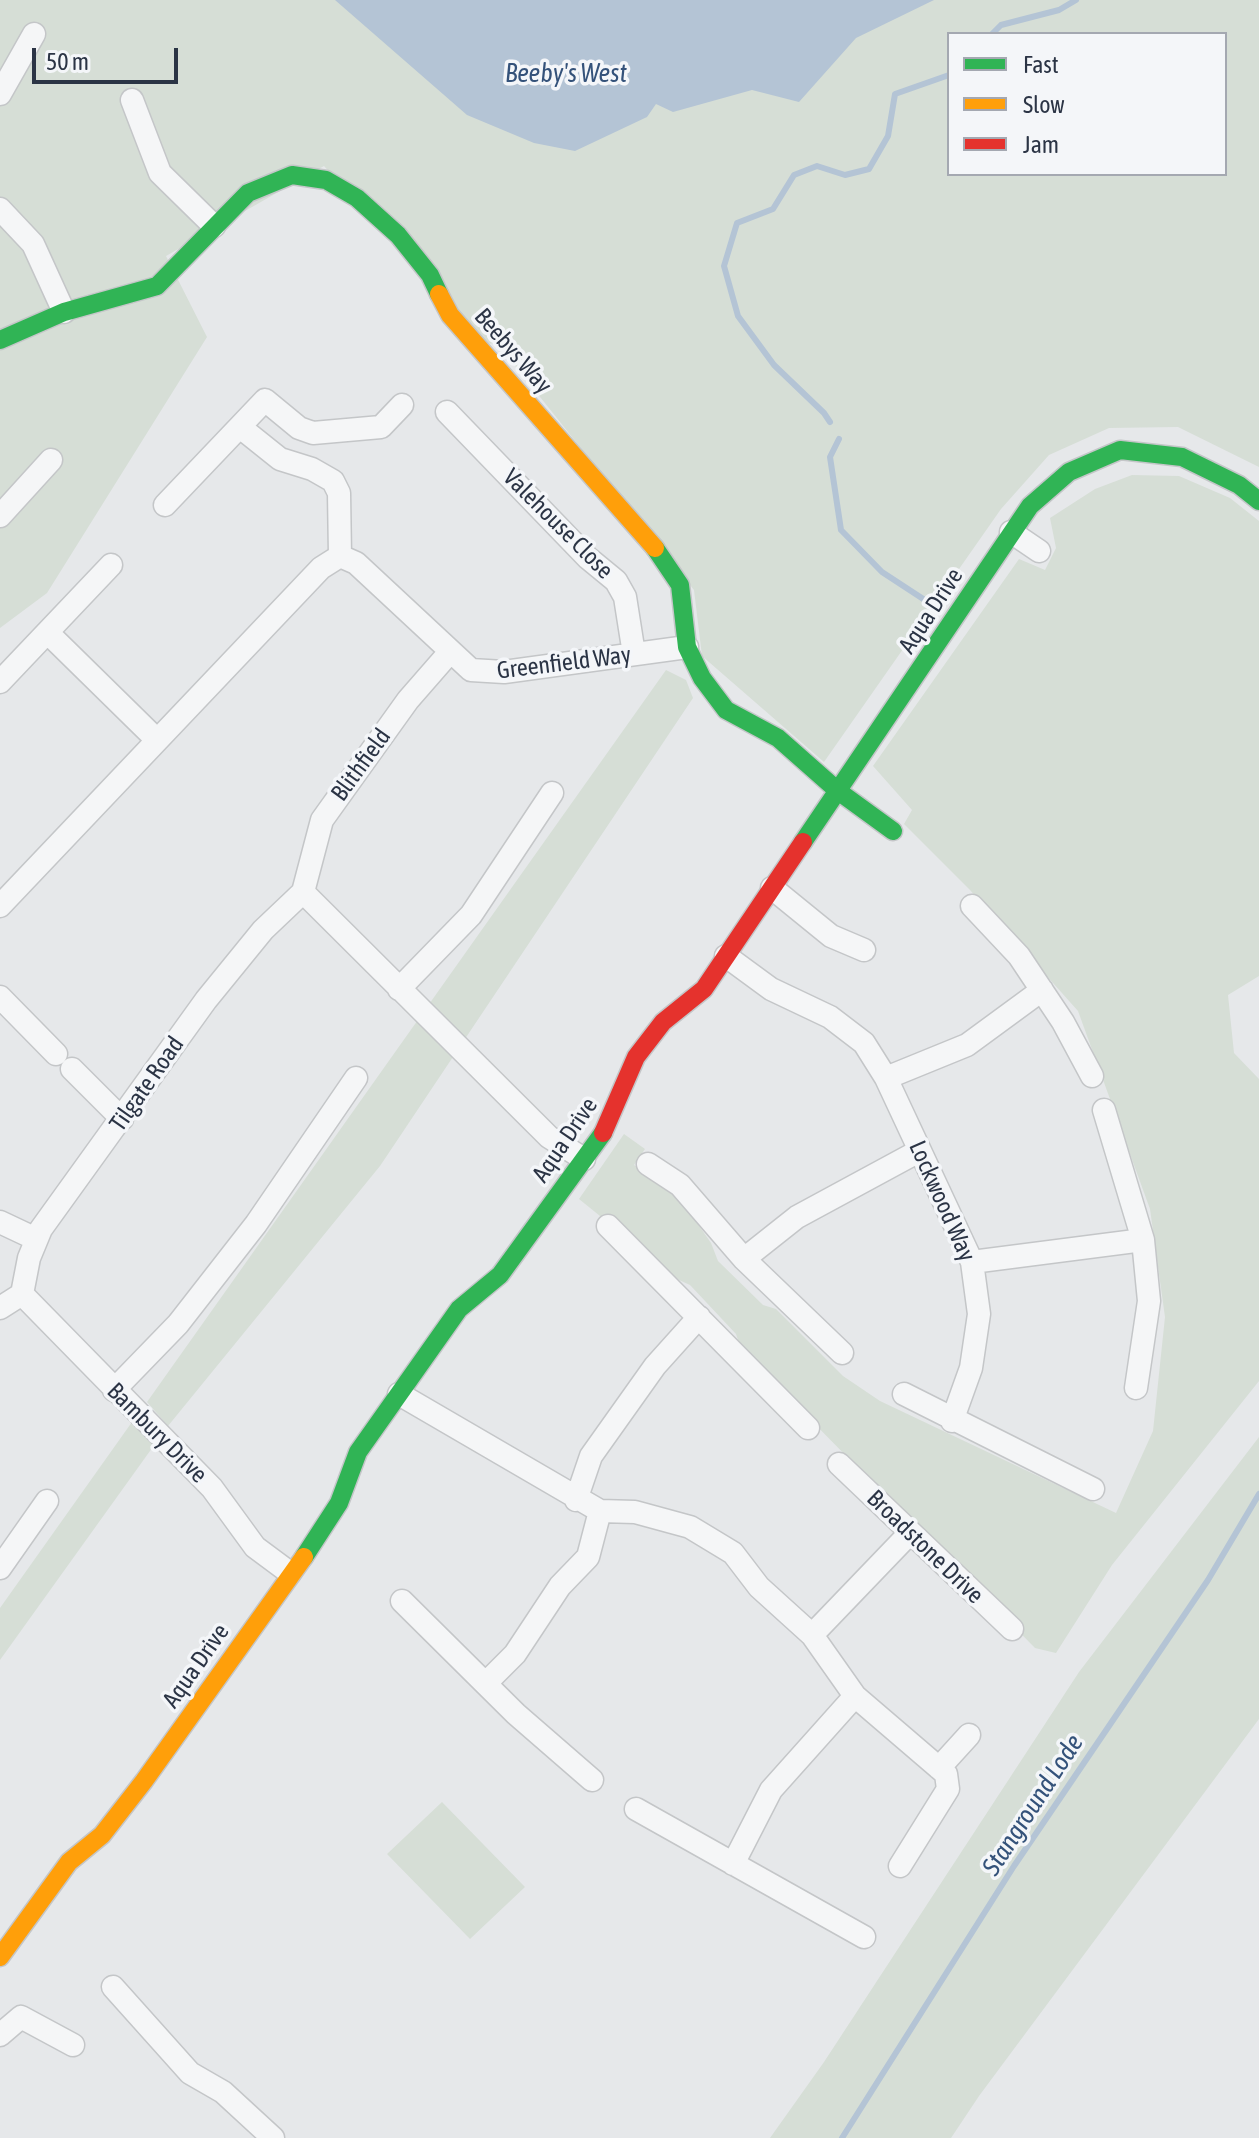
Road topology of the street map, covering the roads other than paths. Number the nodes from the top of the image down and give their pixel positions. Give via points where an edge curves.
1 (34, 34) dead end
2 (0, 94) edge
3 (132, 100) dead end
4 (0, 209) edge
5 (214, 226) junction
6 (64, 312) junction
7 (0, 340) edge
8 (402, 405) dead end
9 (447, 412) dead end
10 (240, 427) junction
11 (51, 460) dead end
12 (1259, 501) edge
13 (165, 505) dead end
14 (0, 516) edge
15 (1011, 532) junction
16 (1039, 551) dead end
17 (340, 556) junction
18 (111, 565) dead end
19 (49, 634) junction
20 (687, 647) junction
21 (449, 653) junction
22 (634, 654) junction
23 (0, 682) edge
24 (157, 740) junction
25 (838, 791) junction
26 (552, 793) dead end
27 (893, 831) dead end
28 (772, 888) junction
29 (303, 892) junction
30 (0, 906) edge
31 (972, 906) dead end
32 (864, 950) dead end
33 (726, 956) junction
34 (399, 989) junction
35 (1042, 990) junction
36 (0, 997) edge
37 (1092, 1076) dead end
38 (356, 1078) dead end
39 (886, 1078) junction
40 (1104, 1110) dead end
41 (122, 1119) junction
42 (919, 1151) junction
43 (584, 1159) junction
44 (648, 1164) dead end
45 (0, 1222) edge
46 (608, 1226) dead end
47 (36, 1239) junction
48 (1143, 1240) junction
49 (744, 1259) junction
50 (972, 1262) junction
51 (22, 1294) junction
52 (0, 1308) edge
53 (699, 1317) junction
54 (842, 1353) dead end
55 (1136, 1388) dead end
56 (114, 1390) junction
57 (399, 1394) junction
58 (904, 1394) dead end
59 (952, 1421) junction
60 (808, 1428) dead end
61 (839, 1464) dead end
62 (1093, 1489) dead end
63 (576, 1500) junction
64 (47, 1501) dead end
65 (600, 1511) junction
66 (909, 1534) junction
67 (0, 1568) edge
68 (290, 1573) junction
69 (402, 1601) dead end
70 (1012, 1629) dead end
71 (812, 1635) junction
72 (486, 1683) junction
73 (855, 1696) junction
74 (969, 1735) dead end
75 (939, 1768) junction
76 (592, 1780) dead end
77 (636, 1809) dead end
78 (733, 1864) junction
79 (900, 1866) dead end
80 (864, 1937) dead end
81 (1, 1953) edge
82 (113, 1987) dead end
83 (0, 2035) edge
84 (73, 2045) dead end
85 (273, 2138) edge

1 - 2 street
3 - 5 street via 160,173
4 - 6 street via 33,244
5 - 6 street, Beebys Way via 157,286
5 - 20 street, Beebys Way via 248,193 292,175 326,180 368,207 430,275 460,327 649,540 680,585
6 - 7 street, Beebys Way
8 - 10 street via 381,427 313,433 265,400
9 - 22 street, Valehouse Close via 616,581 625,597
10 - 13 street
10 - 17 street via 280,459 333,481 340,502
11 - 14 street
12 - 15 street, Aqua Drive via 1182,457 1120,450 1069,472 1030,506
15 - 16 street
15 - 25 street, Aqua Drive
17 - 21 street, Greenfield Way via 356,563
17 - 24 street via 321,568
18 - 19 street
19 - 23 street
19 - 24 street
20 - 22 street, Greenfield Way
20 - 25 street, Beebys Way via 726,710 778,738
21 - 22 street, Greenfield Way via 471,670 492,673
21 - 29 street, Blithfield via 408,700 322,820
24 - 30 street
25 - 27 street, Beebys Way
25 - 28 street, Aqua Drive
26 - 34 street via 471,915
28 - 32 street via 831,936
28 - 33 street, Aqua Drive
29 - 34 street
29 - 41 street, Tilgate Road via 232,967
31 - 35 street via 1019,956
33 - 39 street, Lockwood Way via 771,989 830,1017 864,1043
33 - 43 street, Aqua Drive via 704,989 646,1042 629,1070 612,1118
34 - 43 street via 549,1137
35 - 37 street
35 - 39 street via 967,1045
36 - 41 street
38 - 56 street via 256,1224 178,1324
39 - 42 street, Lockwood Way
40 - 48 street
41 - 47 street, Tilgate Road
42 - 49 street via 797,1217
42 - 50 street, Lockwood Way
43 - 57 street, Aqua Drive via 506,1268 459,1309
44 - 49 street via 680,1185
45 - 47 street
46 - 53 street
47 - 51 street, Tilgate Road
48 - 50 street
48 - 55 street via 1149,1301
49 - 54 street
50 - 59 street, Lockwood Way via 979,1314 971,1368
51 - 52 street
51 - 56 street, Bambury Drive
53 - 60 street
53 - 63 street via 655,1366 591,1456
56 - 68 street, Bambury Drive via 212,1488 255,1547
57 - 63 street
57 - 68 street, Aqua Drive via 358,1452 326,1526
58 - 59 street
59 - 62 street
61 - 66 street, Broadstone Drive
63 - 65 street
64 - 67 street
65 - 71 street via 635,1512 690,1527 733,1553 759,1587
65 - 72 street via 588,1557 560,1586 515,1654
66 - 70 street, Broadstone Drive
66 - 71 street
68 - 81 street, Aqua Drive via 144,1781 102,1835 69,1862
69 - 72 street
71 - 73 street
72 - 76 street
73 - 75 street
73 - 78 street via 771,1790
74 - 75 street
75 - 79 street via 946,1774 948,1789
77 - 78 street
78 - 80 street
82 - 85 street via 190,2073 223,2092
83 - 84 street via 21,2017

